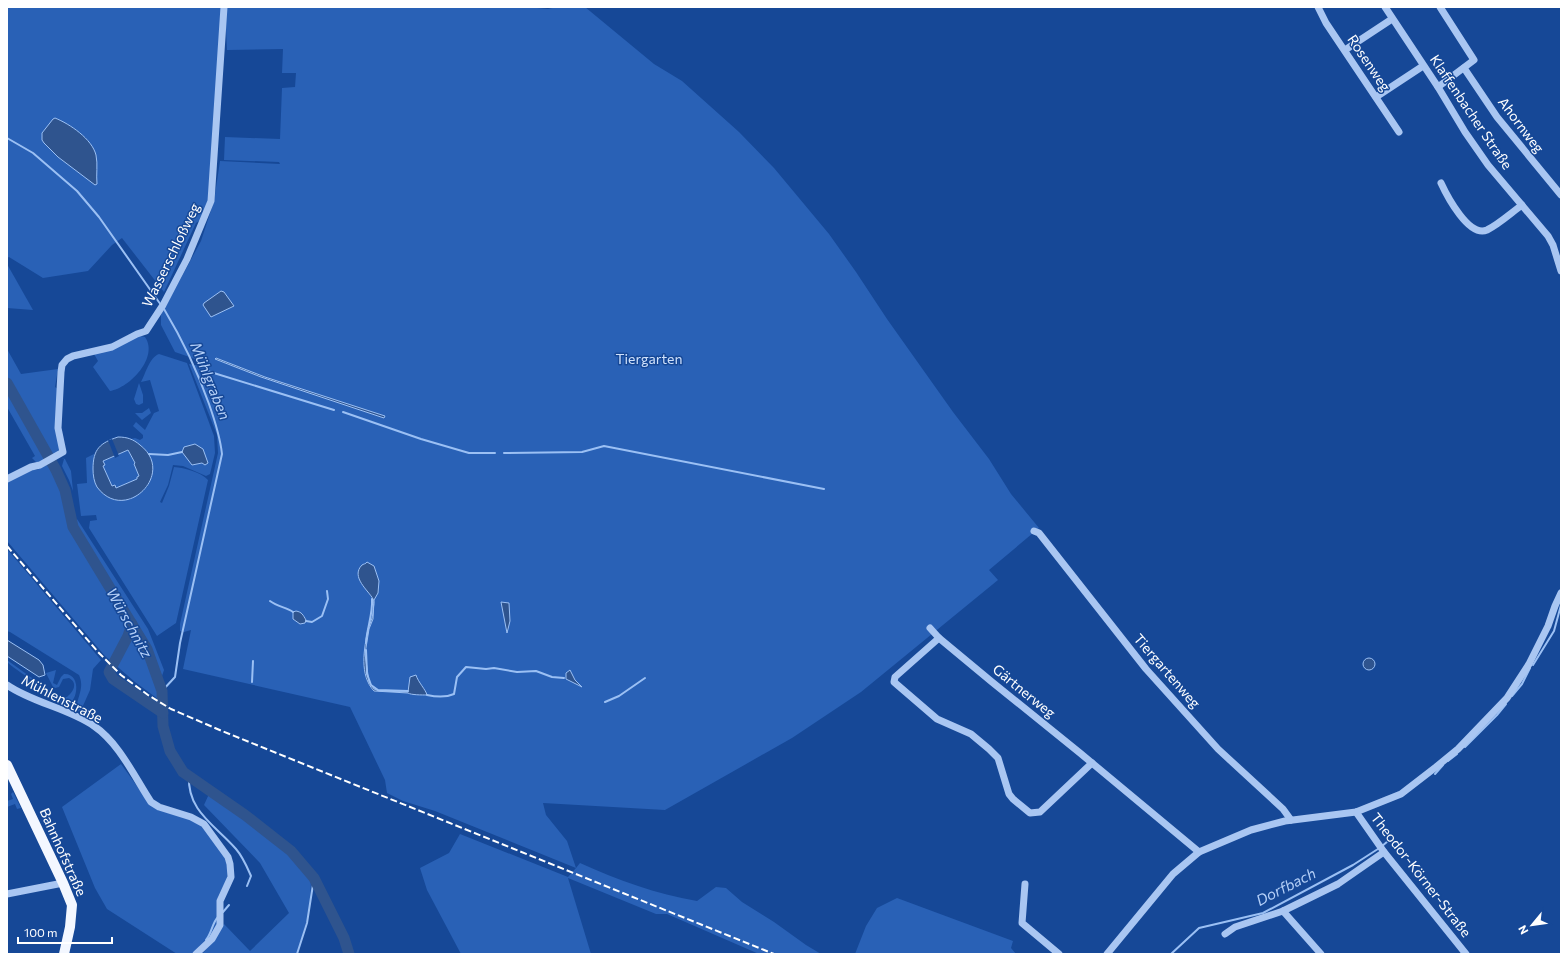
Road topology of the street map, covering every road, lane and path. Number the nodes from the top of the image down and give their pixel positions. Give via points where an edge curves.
1 (224, 7) edge
2 (1318, 7) edge
3 (1385, 7) edge
4 (1440, 7) edge
5 (1392, 19) junction
6 (1345, 50) junction
7 (1423, 66) junction
8 (1464, 68) junction
9 (1438, 87) junction
10 (1376, 98) junction
11 (1399, 132) dead end
12 (1441, 183) dead end
13 (1561, 195) edge
14 (1522, 205) junction
15 (1561, 271) edge
16 (7, 479) edge
17 (1034, 531) dead end
18 (1561, 593) edge
19 (930, 628) dead end
20 (939, 638) junction
21 (7, 685) edge
22 (1092, 763) junction
23 (7, 765) edge
24 (1356, 812) junction
25 (1291, 820) junction
26 (1199, 852) junction
27 (1384, 852) junction
28 (63, 883) junction
29 (1025, 884) dead end
30 (7, 894) edge
31 (1283, 911) junction
32 (1225, 934) dead end
33 (64, 954) edge
34 (196, 954) edge
35 (1059, 954) edge
36 (1107, 954) edge
37 (1321, 954) edge
38 (1466, 954) edge

1 - 16 street, Wasserschloßweg via 211,202 187,259 146,331 112,347 73,356 62,365 58,428 61,454
2 - 6 street, Rosenweg
3 - 5 street, Klaffenbacher Straße
4 - 8 street via 1474,58 1473,62
5 - 6 street
5 - 7 street, Klaffenbacher Straße
6 - 10 street, Rosenweg
7 - 9 street, Klaffenbacher Straße
7 - 10 street
8 - 9 street
8 - 13 street, Ahornweg via 1497,117
9 - 14 street, Klaffenbacher Straße via 1488,165
10 - 11 street, Rosenweg
12 - 14 street via 1470,228 1479,232 1486,230
14 - 15 street, Klaffenbacher Straße via 1548,236
17 - 25 street, Tiergartenweg via 1039,533 1146,669 1218,749 1283,809
18 - 24 street via 1529,664 1507,698 1458,749 1401,794
19 - 20 street, Gärtnerweg
20 - 22 street, Gärtnerweg
20 - 22 street via 895,677 894,682 937,719 970,734 989,749 998,758 1009,794 1023,808 1030,813 1040,812
21 - 34 street, Mühlenstraße via 94,726 116,746 151,802 204,824 228,857 231,877 220,901 220,925 212,939
22 - 26 street, Gärtnerweg
23 - 28 main road, Bahnhofstraße
24 - 25 street
24 - 27 street, Theodor-Körner-Straße
25 - 26 street via 1251,830
26 - 36 street via 1173,874
27 - 31 street via 1338,884
27 - 38 street, Theodor-Körner-Straße
28 - 30 street
28 - 33 main road, Bahnhofstraße via 72,905
29 - 35 street via 1022,923
31 - 32 street via 1235,927
31 - 37 street

